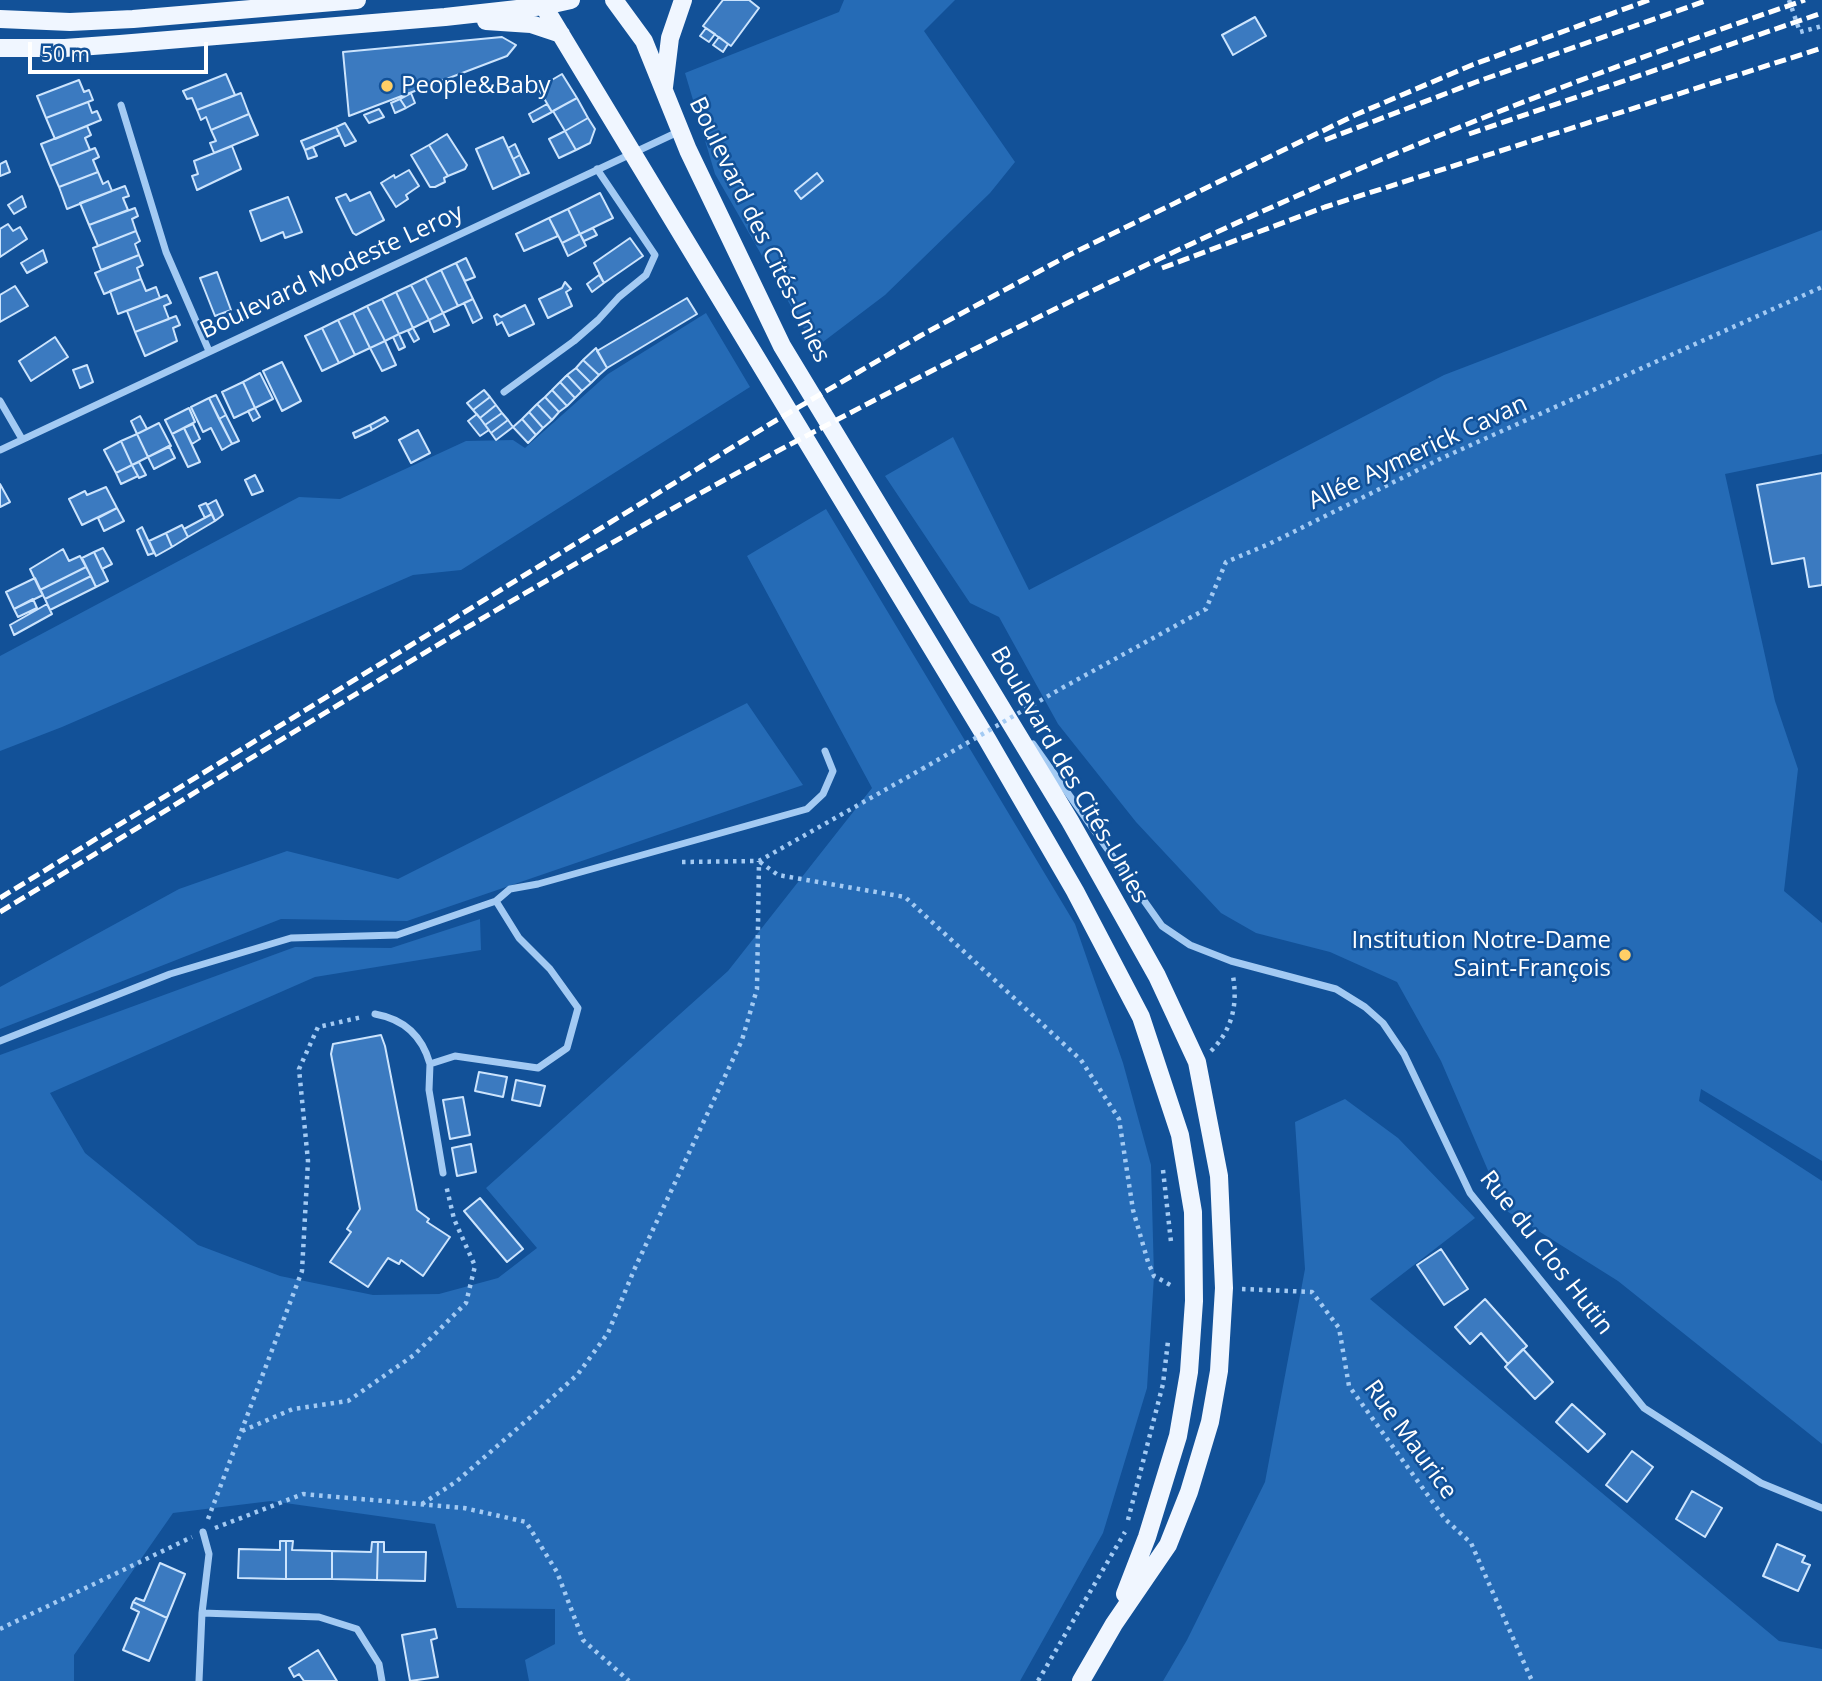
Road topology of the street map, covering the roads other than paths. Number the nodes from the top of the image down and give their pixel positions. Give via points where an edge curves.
1 (356, 0) edge
2 (571, 0) edge
3 (614, 0) edge
4 (683, 0) edge
5 (542, 3) edge
6 (445, 17) junction
7 (0, 19) edge
8 (561, 34) junction
9 (0, 48) edge
10 (664, 87) junction
11 (121, 105) dead end
12 (681, 130) junction
13 (633, 153) junction
14 (597, 169) junction
15 (209, 351) junction
16 (505, 392) dead end
17 (0, 401) edge
18 (22, 439) junction
19 (0, 450) edge
20 (976, 665) junction
21 (825, 751) dead end
22 (495, 901) junction
23 (374, 1014) road end
24 (0, 1041) edge
25 (430, 1064) junction
26 (443, 1173) road end
27 (1822, 1508) edge
28 (203, 1532) road end
29 (202, 1613) junction
30 (1114, 1624) junction
31 (199, 1681) edge
32 (382, 1681) edge
33 (1081, 1681) edge

1 - 7 main road via 133,19
2 - 5 main road
3 - 10 main road, Boulevard des Cités-Unies via 644,41
4 - 10 main road via 670,38
5 - 6 main road
5 - 8 main road, Boulevard des Cités-Unies
6 - 8 main road via 531,24
6 - 9 main road via 65,48
8 - 13 main road, Boulevard des Cités-Unies
10 - 12 main road, Boulevard des Cités-Unies
11 - 15 street via 166,252
12 - 13 street, Boulevard Modeste Leroy
12 - 20 main road, Boulevard des Cités-Unies via 782,346
13 - 14 street, Boulevard Modeste Leroy
13 - 30 main road, Boulevard des Cités-Unies via 1075,891 1141,1017 1170,1102 1193,1212 1189,1372 1178,1436
14 - 15 street, Boulevard Modeste Leroy
14 - 16 street via 655,255 646,275 598,320
15 - 18 street, Boulevard Modeste Leroy
17 - 18 street
18 - 19 street, Boulevard Modeste Leroy
20 - 27 street, Rue du Clos Hutin via 1162,926 1190,945 1230,961 1336,989 1382,1023 1405,1054 1471,1193 1644,1408 1761,1483
20 - 30 main road, Boulevard des Cités-Unies via 1157,976 1196,1062 1219,1176 1224,1288 1219,1371 1210,1422 1168,1545
21 - 22 street via 833,771 823,794 807,809 510,889
22 - 24 street via 397,935 291,938 170,974
22 - 25 street via 519,938 550,969 578,1008 567,1048 538,1068 455,1056
23 - 25 street via 394,1018 411,1030
25 - 26 street via 429,1090
28 - 29 street via 209,1554
29 - 31 street
29 - 32 street via 319,1617 357,1629 379,1664
30 - 33 main road, Boulevard des Cités-Unies

